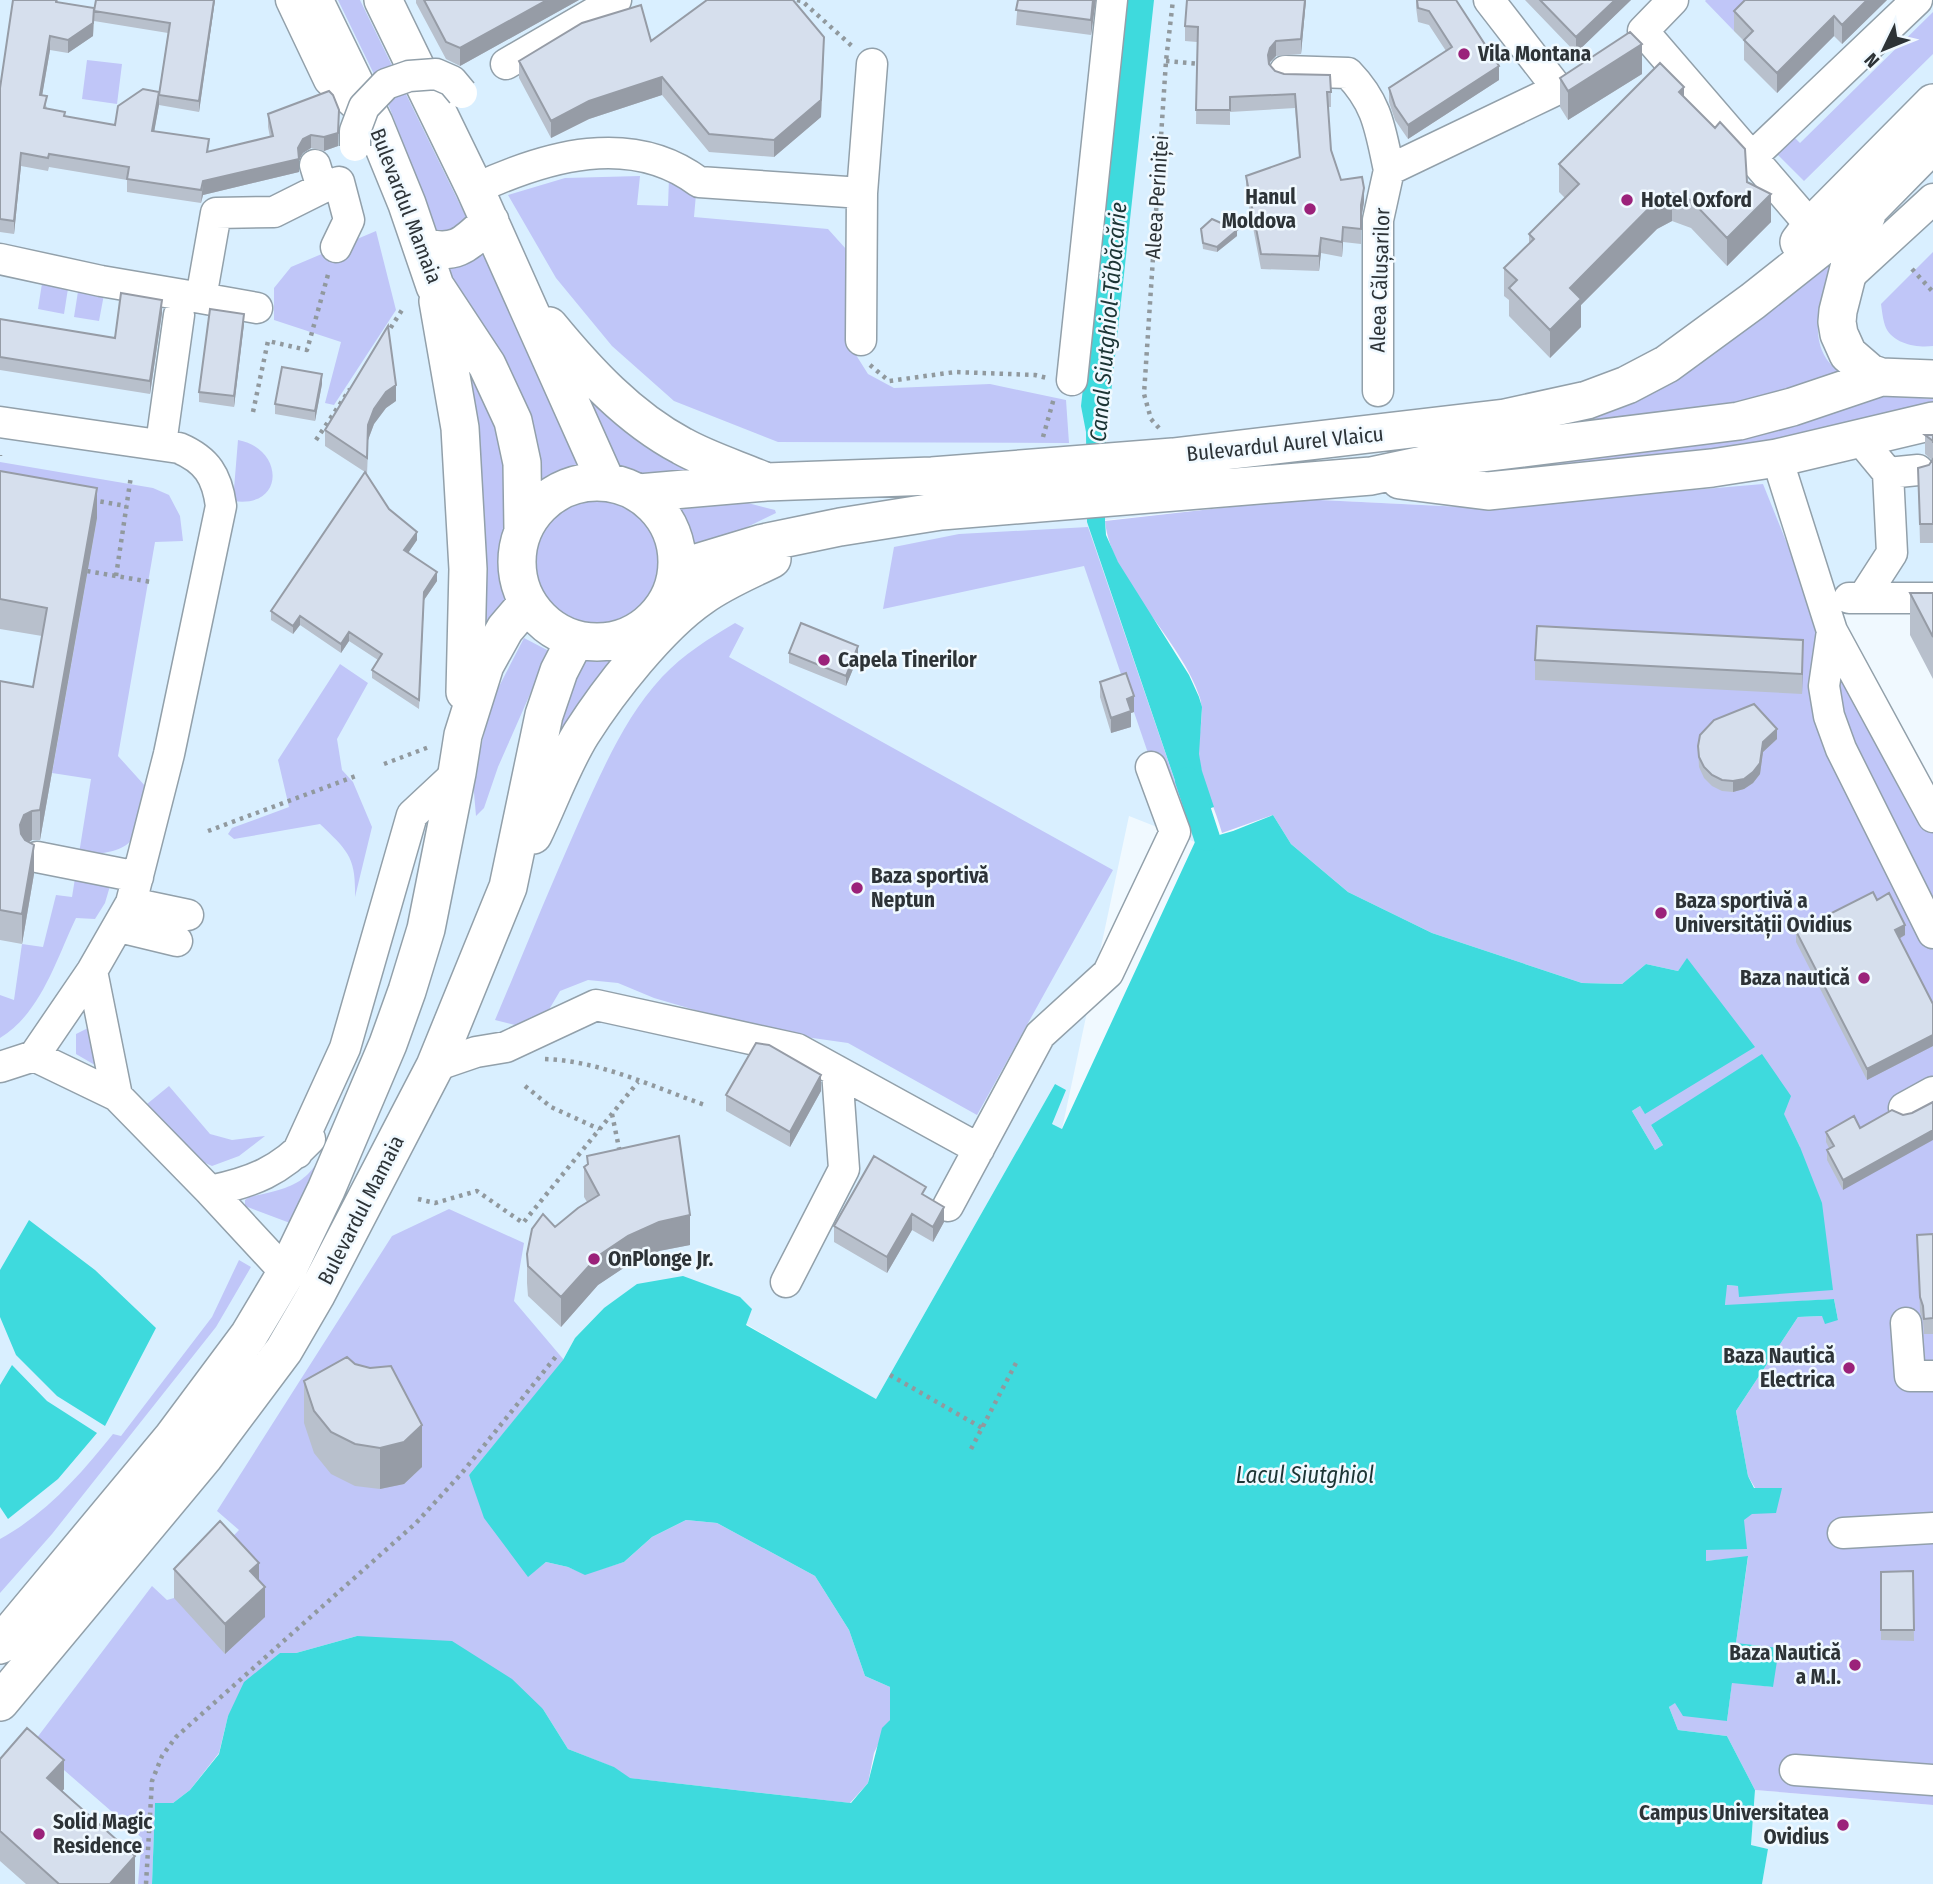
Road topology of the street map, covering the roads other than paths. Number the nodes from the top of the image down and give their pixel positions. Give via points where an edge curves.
1 (291, 0) edge
2 (314, 0) edge
3 (615, 0) edge
4 (1112, 0) edge
5 (1489, 0) edge
6 (1673, 0) edge
7 (1917, 0) edge
8 (390, 3) edge
9 (506, 64) dead end
10 (872, 64) road end
11 (1285, 71) edge
12 (462, 93) dead end
13 (1933, 103) edge
14 (364, 134) junction
15 (1933, 144) edge
16 (1752, 157) junction
17 (1389, 170) junction
18 (475, 188) junction
19 (862, 193) junction
20 (1933, 198) edge
21 (1868, 209) junction
22 (490, 221) junction
23 (1811, 226) junction
24 (337, 247) road end
25 (422, 247) junction
26 (0, 259) edge
27 (1846, 279) junction
28 (435, 286) junction
29 (1753, 301) junction
30 (190, 306) junction
31 (257, 308) dead end
32 (861, 340) road end
33 (1881, 377) junction
34 (1933, 379) edge
35 (1065, 380) road end
36 (1378, 391) dead end
37 (1933, 421) edge
38 (0, 422) edge
39 (1859, 438) junction
40 (161, 444) junction
41 (1777, 458) junction
42 (1172, 461) junction
43 (1918, 470) edge
44 (1888, 473) junction
45 (1371, 476) junction
46 (766, 482) junction
47 (622, 488) junction
48 (841, 527) junction
49 (523, 530) junction
50 (677, 569) junction
51 (1863, 598) junction
52 (1933, 598) edge
53 (1820, 599) junction
54 (527, 603) junction
55 (1832, 631) junction
56 (575, 640) junction
57 (463, 735) junction
58 (1151, 767) dead end
59 (457, 773) junction
60 (1933, 817) edge
61 (37, 857) dead end
62 (508, 887) junction
63 (129, 903) junction
64 (182, 928) dead end
65 (1933, 933) edge
66 (92, 971) junction
67 (388, 1044) junction
68 (34, 1056) junction
69 (435, 1066) junction
70 (0, 1068) edge
71 (837, 1071) junction
72 (1933, 1092) edge
73 (117, 1097) junction
74 (1904, 1108) dead end
75 (979, 1149) junction
76 (297, 1153) junction
77 (210, 1191) junction
78 (948, 1206) dead end
79 (286, 1273) junction
80 (786, 1282) dead end
81 (1906, 1323) dead end
82 (1933, 1376) edge
83 (1933, 1528) edge
84 (1843, 1533) dead end
85 (0, 1645) edge
86 (0, 1702) edge
87 (1795, 1770) dead end
88 (1933, 1780) edge

1 - 14 street via 329,80
2 - 14 main road, Bulevardul Mamaia
3 - 9 street
4 - 35 street
5 - 17 street via 1569,82
6 - 16 street via 1632,38
7 - 16 street
8 - 18 main road
10 - 19 street
11 - 17 street, Aleea Călușarilor via 1348,73 1378,117
12 - 14 street, bridge via 452,81 436,74 386,84 364,107 355,131
13 - 23 main road
14 - 25 main road, Bulevardul Mamaia via 407,204
15 - 21 main road, Bulevardul Aurel Vlaicu
16 - 23 street
17 - 36 street, Aleea Călușarilor via 1378,220
18 - 19 street via 550,159 598,153 647,156 682,169 699,182
18 - 22 main road
18 - 46 main road via 545,322 583,367 648,424 682,446
19 - 32 street
20 - 27 street
21 - 27 main road
21 - 29 main road, Bulevardul Aurel Vlaicu
22 - 25 main road via 466,244 442,252
22 - 47 main road
23 - 29 main road
24 - 30 street via 349,220 339,181 318,177 274,212 216,213
25 - 28 main road, Bulevardul Mamaia
26 - 30 street
27 - 33 main road via 1837,322 1843,347 1859,366
28 - 49 main road, Bulevardul Mamaia via 487,365 513,421 522,463
28 - 57 main road via 460,428 468,569
29 - 42 main road, Bulevardul Aurel Vlaicu via 1667,364 1587,400 1505,418
30 - 31 street
30 - 40 street
33 - 34 main road
33 - 45 main road, Bulevardul Aurel Vlaicu via 1739,421 1474,454
37 - 39 main road
38 - 40 street
39 - 41 main road
39 - 44 street
40 - 63 street via 196,455 210,471 221,506 169,754
41 - 45 main road via 1488,491
41 - 53 street
42 - 45 main road, Bulevardul Aurel Vlaicu
42 - 46 main road, Bulevardul Aurel Vlaicu via 1039,456 932,476
42 - 48 main road, Bulevardul Aurel Vlaicu via 1039,503 942,511
43 - 44 street
44 - 51 street via 1892,553
46 - 47 main road, Bulevardul Aurel Vlaicu
47 - 49 main road via 585,482 556,493 533,512
47 - 50 main road via 663,516 676,551
48 - 50 main road, Bulevardul Aurel Vlaicu via 763,543
48 - 62 main road via 698,598 651,644 580,735
49 - 54 main road via 516,567
50 - 56 main road via 664,607 634,634 615,640
51 - 52 street
51 - 53 street
53 - 55 street
54 - 56 main road via 540,619
54 - 57 main road, Bulevardul Mamaia via 505,629 485,665
55 - 60 street
55 - 65 street via 1824,686 1829,716
56 - 62 main road, Bulevardul Mamaia via 544,715
57 - 59 main road, Bulevardul Mamaia
58 - 75 street via 1175,832 1108,973 1040,1035
59 - 67 main road, Bulevardul Mamaia via 426,929
59 - 76 street via 412,815 345,1048
61 - 63 street
62 - 69 main road, Bulevardul Mamaia
63 - 64 street
63 - 66 street
66 - 68 street
66 - 73 street
67 - 76 street via 344,1104
67 - 79 main road, Bulevardul Mamaia
68 - 70 street
68 - 73 street
69 - 71 street via 506,1047 596,1005 797,1049
69 - 86 main road, Bulevardul Mamaia via 284,1350 204,1457
71 - 75 street
71 - 80 street via 844,1169
72 - 74 street
73 - 77 street
75 - 78 street
76 - 77 street via 262,1177
77 - 79 street
79 - 85 main road, Bulevardul Mamaia via 249,1335 173,1437
81 - 82 street via 1910,1377
83 - 84 street
87 - 88 street

